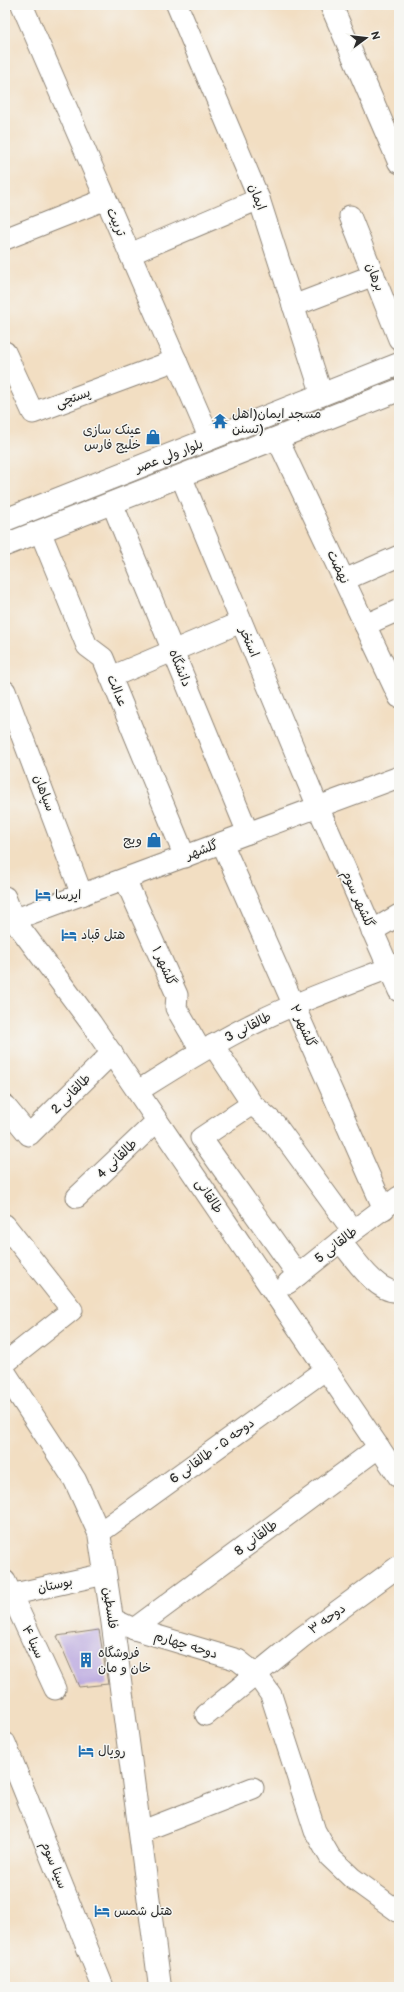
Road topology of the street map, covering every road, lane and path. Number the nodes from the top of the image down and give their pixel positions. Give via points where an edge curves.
1 (22, 5) edge
2 (177, 5) edge
3 (331, 5) edge
4 (399, 162) edge
5 (106, 198) junction
6 (259, 199) junction
7 (350, 216) dead end
8 (5, 239) edge
9 (130, 254) junction
10 (374, 275) junction
11 (293, 306) junction
12 (399, 339) edge
13 (5, 352) edge
14 (176, 360) junction
15 (399, 364) edge
16 (399, 390) edge
17 (322, 395) junction
18 (277, 438) junction
19 (210, 439) junction
20 (181, 476) junction
21 (112, 503) junction
22 (5, 520) edge
23 (40, 531) junction
24 (5, 545) edge
25 (399, 556) edge
26 (344, 580) junction
27 (399, 610) edge
28 (241, 622) junction
29 (365, 625) junction
30 (173, 651) junction
31 (111, 677) junction
32 (5, 691) edge
33 (399, 697) edge
34 (399, 777) edge
35 (318, 807) junction
36 (248, 833) junction
37 (222, 843) junction
38 (185, 857) junction
39 (125, 879) junction
40 (82, 895) junction
41 (5, 896) edge
42 (399, 915) edge
43 (10, 921) edge
44 (372, 931) junction
45 (389, 968) junction
46 (399, 991) edge
47 (294, 1004) junction
48 (207, 1048) junction
49 (112, 1053) junction
50 (138, 1091) junction
51 (252, 1104) junction
52 (5, 1106) edge
53 (157, 1121) junction
54 (77, 1197) dead end
55 (391, 1203) edge
56 (5, 1225) edge
57 (347, 1236) junction
58 (298, 1275) junction
59 (399, 1291) edge
60 (275, 1294) junction
61 (5, 1363) edge
62 (326, 1369) junction
63 (5, 1373) edge
64 (379, 1447) junction
65 (399, 1476) edge
66 (99, 1533) junction
67 (399, 1566) edge
68 (105, 1574) junction
69 (7, 1591) edge
70 (112, 1619) junction
71 (134, 1629) junction
72 (257, 1675) junction
73 (55, 1690) dead end
74 (206, 1715) dead end
75 (5, 1743) edge
76 (253, 1788) dead end
77 (140, 1832) junction
78 (398, 1910) edge
79 (103, 1987) edge
80 (160, 1987) edge

1 - 5 street, تربیت
2 - 6 street, ایمان
3 - 4 main road
5 - 8 street
5 - 9 street, تربیت
6 - 9 street
6 - 11 street, ایمان
7 - 10 street, برهان
9 - 14 street, تربیت
10 - 11 street
10 - 12 street, برهان
11 - 17 street, ایمان
13 - 14 street, پستچی via 32,413
14 - 19 street, تربیت
15 - 17 main road, بلوار ولی عصر
16 - 18 main road, بلوار ولی عصر
17 - 19 main road, بلوار ولی عصر
18 - 20 main road, بلوار ولی عصر
18 - 26 street, نهضت
19 - 22 main road, بلوار ولی عصر
20 - 21 main road, بلوار ولی عصر
20 - 28 street, استخر
21 - 23 main road, بلوار ولی عصر
21 - 30 street, دانشگاه
23 - 24 main road, بلوار ولی عصر
23 - 31 street, عدالت via 88,646 103,658
25 - 26 street
26 - 29 street, نهضت
27 - 29 street
28 - 30 street
28 - 35 street, استخر
29 - 33 street, نهضت
30 - 31 street
30 - 36 street, دانشگاه
31 - 38 street, عدالت
32 - 40 street, سپاهان
34 - 35 street, گلشهر
35 - 36 street, گلشهر
35 - 44 street, گلشهر سوم
36 - 37 street, گلشهر
37 - 38 street, گلشهر
37 - 47 street, گلشهر ۲
38 - 39 street, گلشهر
39 - 40 street, گلشهر
39 - 48 street, گلشهر ۱ via 177,995 176,1008
40 - 43 street, گلشهر
41 - 43 street, طالقانی
42 - 44 street
43 - 49 street, طالقانی
44 - 45 street, گلشهر سوم
45 - 46 street, گلشهر سوم
45 - 47 street, طالقانی 3
47 - 48 street, طالقانی 3
47 - 55 street, گلشهر ۲
48 - 50 street, طالقانی 3
48 - 51 street, گلشهر ۱
49 - 50 street, طالقانی
49 - 52 street, طالقانی 2 via 29,1135
50 - 53 street, طالقانی
51 - 57 street, گلشهر ۱ via 275,1124
51 - 58 street via 201,1138
53 - 54 street, طالقانی 4
53 - 60 street, طالقانی
55 - 57 street, طالقانی 5
56 - 61 street via 72,1310
57 - 58 street, طالقانی 5
57 - 59 street, گلشهر ۱ via 371,1278 383,1288
58 - 60 street, طالقانی 5
60 - 62 street, طالقانی
62 - 64 street, طالقانی
62 - 66 street, دوحه ۵ - طالقانی 6
63 - 66 main road, فلسطین via 75,1480
64 - 65 street, طالقانی
64 - 71 street, طالقانی 8
66 - 68 main road, فلسطین
67 - 72 street, دوحه ۳ via 301,1638
68 - 69 street, بوستان
68 - 70 main road, فلسطین
69 - 73 street, سینا ۴
70 - 71 street, دوحه چهارم
70 - 77 main road, فلسطین
71 - 72 street, دوحه چهارم via 238,1660
72 - 74 street, دوحه ۳
72 - 78 street, دوحه چهارم via 271,1695 315,1831 330,1857 352,1878
75 - 79 street, سینا سوم
76 - 77 street
77 - 80 main road, فلسطین

